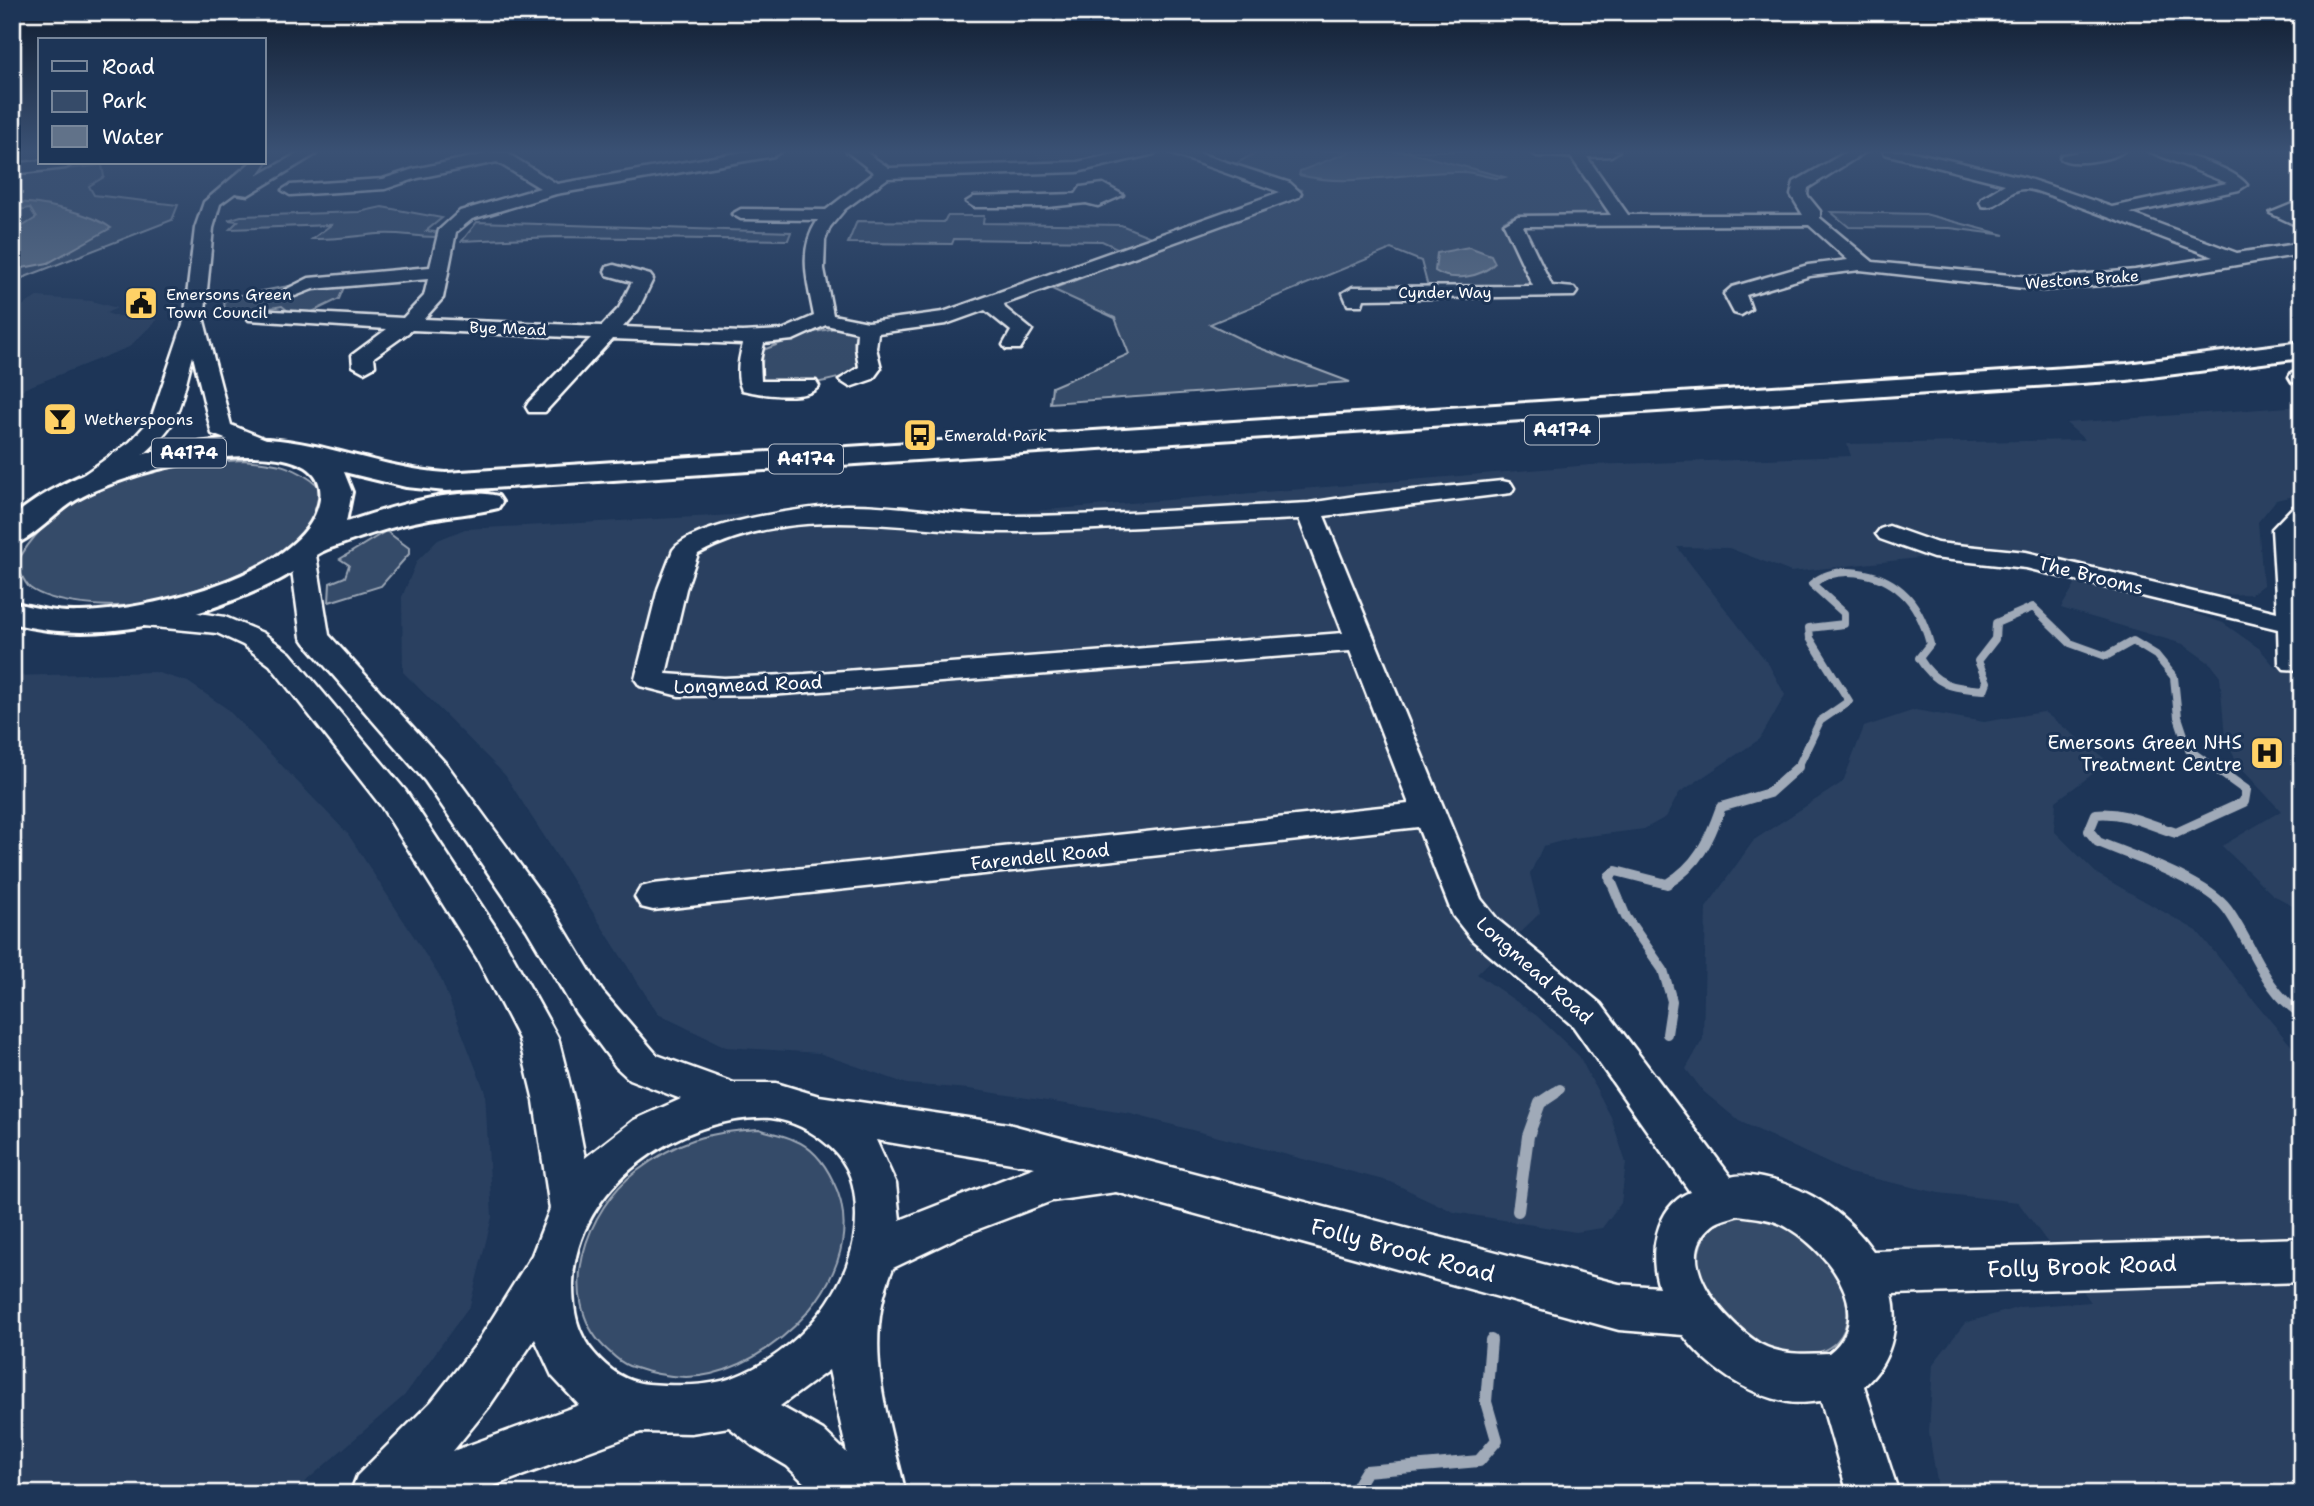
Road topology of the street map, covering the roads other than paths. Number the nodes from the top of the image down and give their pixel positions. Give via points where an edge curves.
1 (207, 221) edge
2 (210, 221) edge
3 (458, 221) edge
4 (827, 221) edge
5 (1215, 221) edge
6 (1521, 221) edge
7 (1814, 221) edge
8 (2136, 221) edge
9 (205, 227) junction
10 (2302, 247) edge
11 (2233, 258) junction
12 (1862, 264) junction
13 (2028, 268) dead end
14 (614, 271) dead end
15 (438, 272) junction
16 (304, 281) dead end
17 (2055, 283) junction
18 (1545, 292) junction
19 (1567, 292) dead end
20 (1354, 301) dead end
21 (994, 302) junction
22 (1741, 309) dead end
23 (256, 316) dead end
24 (824, 319) junction
25 (194, 321) junction
26 (408, 324) junction
27 (868, 328) junction
28 (1047, 329) dead end
29 (607, 331) junction
30 (755, 337) junction
31 (339, 354) dead end
32 (2301, 370) edge
33 (850, 380) dead end
34 (808, 386) dead end
35 (537, 407) dead end
36 (279, 450) junction
37 (80, 486) junction
38 (1502, 488) dead end
39 (12, 510) edge
40 (1309, 511) junction
41 (2302, 512) edge
42 (1889, 534) dead end
43 (12, 536) edge
44 (310, 549) junction
45 (12, 612) edge
46 (133, 618) junction
47 (2291, 624) junction
48 (1360, 641) junction
49 (2294, 663) dead end
50 (1428, 814) junction
51 (653, 897) dead end
52 (734, 1101) junction
53 (814, 1112) junction
54 (1117, 1173) junction
55 (1720, 1198) junction
56 (572, 1210) junction
57 (552, 1255) junction
58 (2302, 1260) edge
59 (1862, 1273) junction
60 (868, 1274) junction
61 (1692, 1313) junction
62 (1837, 1376) junction
63 (735, 1401) junction
64 (639, 1408) junction
65 (375, 1494) edge
66 (420, 1494) edge
67 (853, 1494) edge
68 (881, 1494) edge
69 (1874, 1494) edge

1 - 9 street
2 - 9 street
3 - 15 street via 448,230
4 - 24 street via 814,253
5 - 21 street
6 - 18 street via 1513,224
7 - 12 street
8 - 11 street
9 - 25 street
10 - 11 street, Westons Brake
11 - 17 street, Westons Brake via 2135,276
12 - 17 street, Westons Brake via 2005,283
12 - 22 street, Westons Brake via 1808,271 1739,291 1734,299
13 - 17 street
14 - 29 street via 650,276 628,310
15 - 16 street
15 - 26 street via 433,298
18 - 19 street, Cynder Way
18 - 20 street, Cynder Way via 1353,293
21 - 27 street via 946,318
21 - 28 street via 1017,338
23 - 26 street, Bye Mead
24 - 27 street
24 - 30 street, Bye Mead via 786,336
25 - 36 street via 220,429
25 - 37 street via 162,421 138,447
26 - 29 street, Bye Mead
26 - 31 street via 363,360
27 - 33 street via 870,368
29 - 30 street, Bye Mead
29 - 35 street
30 - 34 street via 749,360 750,385 768,390
32 - 36 highway, A4174 via 2127,372 446,482 398,478
32 - 44 highway, A4174 via 480,503 388,518
36 - 37 highway, A4174 via 236,447 195,452 146,462
36 - 44 highway, A4174 via 307,456 325,467 337,492 332,514
37 - 39 highway, A4174
37 - 43 highway, A4174 via 21,525
38 - 40 street, Longmead Road
40 - 48 street, Longmead Road
40 - 48 street, Longmead Road via 1009,524 845,513 714,536 686,550 650,680 660,686 722,688 805,684
41 - 47 street via 2285,529
42 - 47 street, The Brooms via 1933,550 2026,559
44 - 46 highway, A4174 via 214,597
44 - 52 street via 315,637 436,773 540,920 589,1002 643,1066
45 - 46 highway, A4174 via 47,622
46 - 56 street via 192,620 225,626 253,639 280,659 393,798 491,950 538,1038 555,1101
47 - 49 street
48 - 50 street, Longmead Road
50 - 51 street, Farendell Road
50 - 55 street, Longmead Road via 1466,906 1485,930 1587,1015
52 - 53 street via 776,1101
52 - 56 street via 687,1112 643,1135 603,1168
53 - 54 street, Folly Brook Road via 1057,1152
53 - 60 street via 841,1129 862,1152 875,1182 880,1216
54 - 60 street, Folly Brook Road via 1052,1181 946,1221
54 - 61 street, Folly Brook Road via 1619,1307
55 - 59 street via 1769,1199 1803,1213 1831,1233
55 - 61 street via 1703,1204 1684,1223 1674,1257 1677,1280
56 - 57 street
57 - 64 street via 547,1295 553,1334 572,1367 601,1393
57 - 65 street via 523,1319 471,1394
58 - 59 street, Folly Brook Road
59 - 62 street via 1872,1303 1872,1333 1861,1358
60 - 63 street via 828,1339 785,1376
60 - 68 street via 853,1369
61 - 62 street via 1712,1338 1767,1374 1804,1381
62 - 69 street
63 - 64 street via 686,1411
63 - 67 street via 770,1429 805,1448
64 - 66 street via 462,1472

